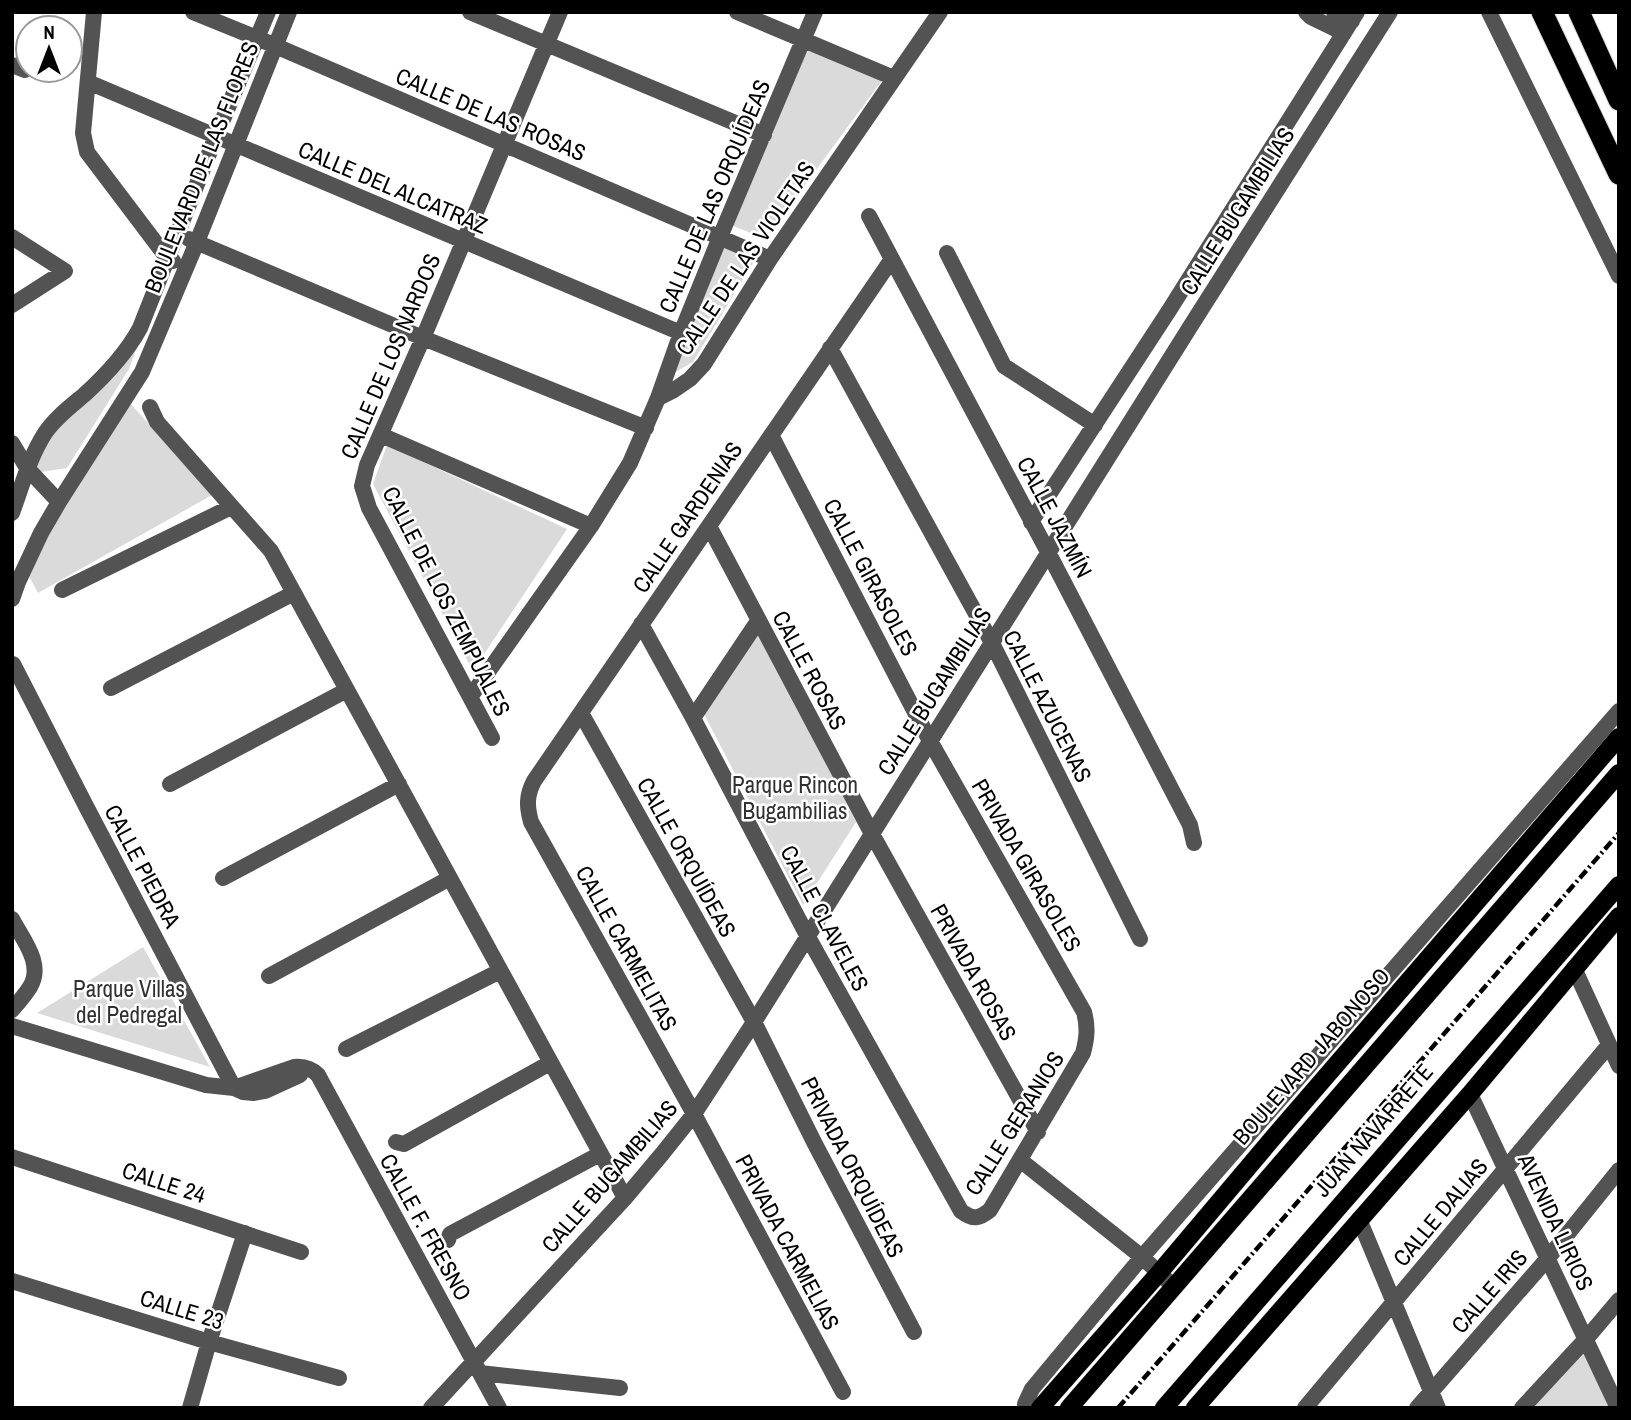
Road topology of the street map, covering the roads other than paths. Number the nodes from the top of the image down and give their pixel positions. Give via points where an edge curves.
1 (94, 12) edge
2 (193, 12) edge
3 (268, 12) edge
4 (289, 12) edge
5 (470, 12) edge
6 (560, 12) edge
7 (737, 12) edge
8 (815, 12) edge
9 (940, 12) edge
10 (1306, 12) edge
11 (1334, 12) edge
12 (1390, 12) edge
13 (1489, 12) edge
14 (1542, 12) edge
15 (1579, 12) edge
16 (1351, 22) edge
17 (257, 38) junction
18 (804, 40) junction
19 (546, 44) junction
20 (275, 46) junction
21 (894, 78) junction
22 (88, 82) junction
23 (1619, 100) edge
24 (764, 135) junction
25 (216, 136) junction
26 (504, 144) junction
27 (236, 145) junction
28 (1619, 174) edge
29 (869, 215) dead end
30 (177, 234) junction
31 (12, 237) edge
32 (720, 237) junction
33 (464, 241) junction
34 (197, 242) junction
35 (947, 253) dead end
36 (168, 259) junction
37 (770, 259) junction
38 (892, 259) junction
39 (186, 266) junction
40 (1619, 276) edge
41 (12, 305) edge
42 (1170, 309) junction
43 (1190, 327) junction
44 (681, 334) junction
45 (423, 338) junction
46 (830, 348) junction
47 (658, 398) junction
48 (150, 407) dead end
49 (1095, 425) junction
50 (646, 428) junction
51 (381, 435) junction
52 (771, 435) junction
53 (12, 443) edge
54 (20, 470) edge
55 (362, 485) joint
56 (59, 502) junction
57 (231, 507) junction
58 (12, 513) edge
59 (1031, 522) junction
60 (591, 526) junction
61 (709, 526) junction
62 (1048, 552) junction
63 (62, 590) dead end
64 (294, 593) junction
65 (12, 599) edge
66 (758, 621) junction
67 (641, 624) junction
68 (992, 643) junction
69 (13, 664) edge
70 (111, 688) dead end
71 (347, 690) junction
72 (471, 696) junction
73 (1619, 710) edge
74 (581, 713) junction
75 (693, 718) junction
76 (1619, 737) edge
77 (492, 738) dead end
78 (930, 741) junction
79 (1619, 773) edge
80 (170, 784) dead end
81 (399, 785) junction
82 (527, 802) joint
83 (872, 834) junction
84 (1194, 843) dead end
85 (223, 878) dead end
86 (450, 878) junction
87 (1619, 885) edge
88 (1619, 916) edge
89 (12, 919) edge
90 (807, 937) junction
91 (1140, 939) dead end
92 (1574, 968) junction
93 (500, 971) junction
94 (269, 976) dead end
95 (12, 1010) edge
96 (1084, 1012) joint
97 (754, 1022) junction
98 (12, 1026) edge
99 (1334, 1037) junction
100 (1609, 1045) junction
101 (346, 1049) dead end
102 (1349, 1051) junction
103 (550, 1063) junction
104 (1619, 1066) edge
105 (234, 1088) junction
106 (1470, 1094) junction
107 (694, 1114) junction
108 (1038, 1132) junction
109 (396, 1142) dead end
110 (12, 1157) edge
111 (604, 1160) junction
112 (1020, 1160) junction
113 (1506, 1169) junction
114 (1619, 1170) edge
115 (625, 1198) junction
116 (1186, 1207) junction
117 (982, 1216) joint
118 (1359, 1219) junction
119 (1202, 1222) junction
120 (245, 1233) junction
121 (448, 1240) dead end
122 (301, 1252) dead end
123 (1142, 1257) junction
124 (1548, 1258) junction
125 (1159, 1273) junction
126 (12, 1281) edge
127 (1174, 1287) junction
128 (1619, 1300) edge
129 (1394, 1301) junction
130 (914, 1332) dead end
131 (1586, 1339) junction
132 (209, 1342) junction
133 (1052, 1364) junction
134 (477, 1367) junction
135 (339, 1378) dead end
136 (1067, 1378) junction
137 (620, 1388) dead end
138 (843, 1392) dead end
139 (1434, 1400) edge
140 (1028, 1407) edge
141 (190, 1408) edge
142 (431, 1408) edge
143 (499, 1408) edge
144 (1069, 1408) edge
145 (1164, 1408) edge
146 (1195, 1408) edge
147 (1305, 1408) edge
148 (1418, 1408) edge
149 (1522, 1408) edge
150 (1618, 1408) edge

1 - 22 street
2 - 17 street, CALLE DE LAS ROSAS
3 - 17 street, BOULEVARD DE LAS FLORES
4 - 20 street, BOULEVARD DE LAS FLORES
5 - 19 street
6 - 19 street, CALLE DE LOS NARDOS
7 - 18 street
8 - 18 street, CALLE DE LAS ORQUÍDEAS
9 - 21 street, CALLE DE LAS VIOLETAS
10 - 16 street via 1311,17
11 - 16 street
12 - 43 street, CALLE BUGAMBILIAS
13 - 40 street
14 - 28 highway
15 - 23 highway
16 - 42 street, CALLE BUGAMBILIAS
17 - 20 street, CALLE DE LAS ROSAS
17 - 25 street, BOULEVARD DE LAS FLORES
18 - 21 street
18 - 24 street, CALLE DE LAS ORQUÍDEAS
19 - 24 street
19 - 26 street, CALLE DE LOS NARDOS
20 - 26 street, CALLE DE LAS ROSAS
20 - 27 street, BOULEVARD DE LAS FLORES
21 - 37 street, CALLE DE LAS VIOLETAS
22 - 25 street, CALLE DEL ALCATRAZ
22 - 36 street via 83,133 87,152
24 - 32 street, CALLE DE LAS ORQUÍDEAS
25 - 27 street, CALLE DEL ALCATRAZ
25 - 30 street, BOULEVARD DE LAS FLORES
26 - 32 street, CALLE DE LAS ROSAS
26 - 33 street, CALLE DE LOS NARDOS
27 - 33 street, CALLE DEL ALCATRAZ
27 - 34 street, BOULEVARD DE LAS FLORES
29 - 38 street, CALLE JAZMÍN
30 - 34 street
30 - 36 street, BOULEVARD DE LAS FLORES
31 - 41 street via 65,271
32 - 37 street, CALLE DE LAS ROSAS
32 - 44 street, CALLE DE LAS ORQUÍDEAS
33 - 44 street, CALLE DEL ALCATRAZ
33 - 45 street, CALLE DE LOS NARDOS
34 - 39 street, BOULEVARD DE LAS FLORES
34 - 45 street
35 - 49 street via 1004,366
36 - 39 street
36 - 54 street, BOULEVARD DE LAS FLORES via 131,344 60,416
37 - 47 street, CALLE DE LAS VIOLETAS via 704,364 690,379
38 - 46 street, CALLE GARDENIAS
38 - 59 street, CALLE JAZMÍN
39 - 56 street, BOULEVARD DE LAS FLORES via 142,372
42 - 43 street
42 - 49 street, CALLE BUGAMBILIAS
43 - 62 street, CALLE BUGAMBILIAS
44 - 47 street, CALLE DE LAS ORQUÍDEAS
45 - 50 street
45 - 51 street, CALLE DE LOS NARDOS
46 - 52 street, CALLE GARDENIAS
46 - 68 street, CALLE AZUCENAS
47 - 50 street
48 - 57 street via 157,422
49 - 59 street, CALLE BUGAMBILIAS
50 - 60 street
51 - 55 street, CALLE DE LOS NARDOS
51 - 60 street
52 - 61 street, CALLE GARDENIAS
52 - 78 street, CALLE GIRASOLES
53 - 54 street
54 - 56 street
54 - 58 street, BOULEVARD DE LAS FLORES
55 - 72 street, CALLE DE LOS ZEMPUALES via 369,508
56 - 65 street, BOULEVARD DE LAS FLORES
57 - 63 street
57 - 64 street via 271,551
59 - 62 street, CALLE JAZMÍN
60 - 72 street
61 - 66 street, CALLE ROSAS
61 - 67 street, CALLE GARDENIAS
62 - 68 street, CALLE BUGAMBILIAS
62 - 84 street, CALLE JAZMÍN via 1190,825
64 - 70 street
64 - 71 street
66 - 75 street
66 - 83 street, CALLE ROSAS
67 - 74 street, CALLE GARDENIAS
67 - 75 street, CALLE CLAVELES
68 - 78 street, CALLE BUGAMBILIAS
68 - 91 street, CALLE AZUCENAS
69 - 105 street, CALLE PIEDRA
71 - 80 street
71 - 81 street
72 - 77 street, CALLE DE LOS ZEMPUALES
73 - 99 street
74 - 82 street, CALLE GARDENIAS via 534,781
74 - 97 street, CALLE ORQUÍDEAS
75 - 90 street, CALLE CLAVELES
76 - 102 main road, BOULEVARD JABONOSO
78 - 83 street, CALLE BUGAMBILIAS
78 - 96 street, PRIVADA GIRASOLES
79 - 127 main road, BOULEVARD JABONOSO
81 - 85 street
81 - 86 street
82 - 107 street, CALLE CARMELITAS via 531,822
83 - 90 street, CALLE BUGAMBILIAS
83 - 108 street, PRIVADA ROSAS
86 - 93 street
86 - 94 street
87 - 145 main road, JUAN NAVARRETE
88 - 92 main road
89 - 95 street via 36,972
90 - 97 street, CALLE BUGAMBILIAS
90 - 117 street, CALLE CLAVELES via 961,1211 975,1218
92 - 100 street
92 - 106 main road
93 - 101 street
93 - 103 street
96 - 108 street, CALLE GERANIOS via 1087,1039 1083,1053
97 - 107 street, CALLE BUGAMBILIAS
97 - 130 street, PRIVADA ORQUÍDEAS
98 - 105 street via 206,1085
99 - 102 street
99 - 116 street
100 - 104 street
100 - 113 street, CALLE DALIAS
102 - 119 main road, BOULEVARD JABONOSO
103 - 109 street via 404,1144
103 - 111 street
105 - 134 street, CALLE F. FRESNO via 294,1067 311,1070 320,1079
106 - 113 street, AVENIDA LIRIOS
106 - 118 main road
107 - 115 street, CALLE BUGAMBILIAS
107 - 138 street, PRIVADA CARMELIAS
108 - 112 street, CALLE GERANIOS
110 - 120 street, CALLE 24
111 - 115 street
111 - 121 street via 450,1234
112 - 117 street, CALLE GERANIOS
112 - 123 street
113 - 124 street, AVENIDA LIRIOS
113 - 129 street, CALLE DALIAS
114 - 124 street, CALLE IRIS
115 - 134 street, CALLE BUGAMBILIAS
116 - 119 street
116 - 123 street
118 - 129 street
118 - 146 main road
119 - 125 main road, BOULEVARD JABONOSO
120 - 122 street, CALLE 24
120 - 132 street
123 - 125 street
123 - 133 street
124 - 131 street, AVENIDA LIRIOS
124 - 139 street, CALLE IRIS
125 - 127 street
125 - 136 main road, BOULEVARD JABONOSO
126 - 132 street, CALLE 23
127 - 144 main road, BOULEVARD JABONOSO
128 - 131 street
129 - 139 street
129 - 147 street, CALLE DALIAS
131 - 149 street
131 - 150 street, AVENIDA LIRIOS
132 - 135 street, CALLE 23
132 - 141 street
133 - 136 street
133 - 140 street via 1032,1389
134 - 137 street
134 - 142 street, CALLE BUGAMBILIAS
134 - 143 street, CALLE F. FRESNO
136 - 140 main road, BOULEVARD JABONOSO
139 - 148 street, CALLE IRIS

